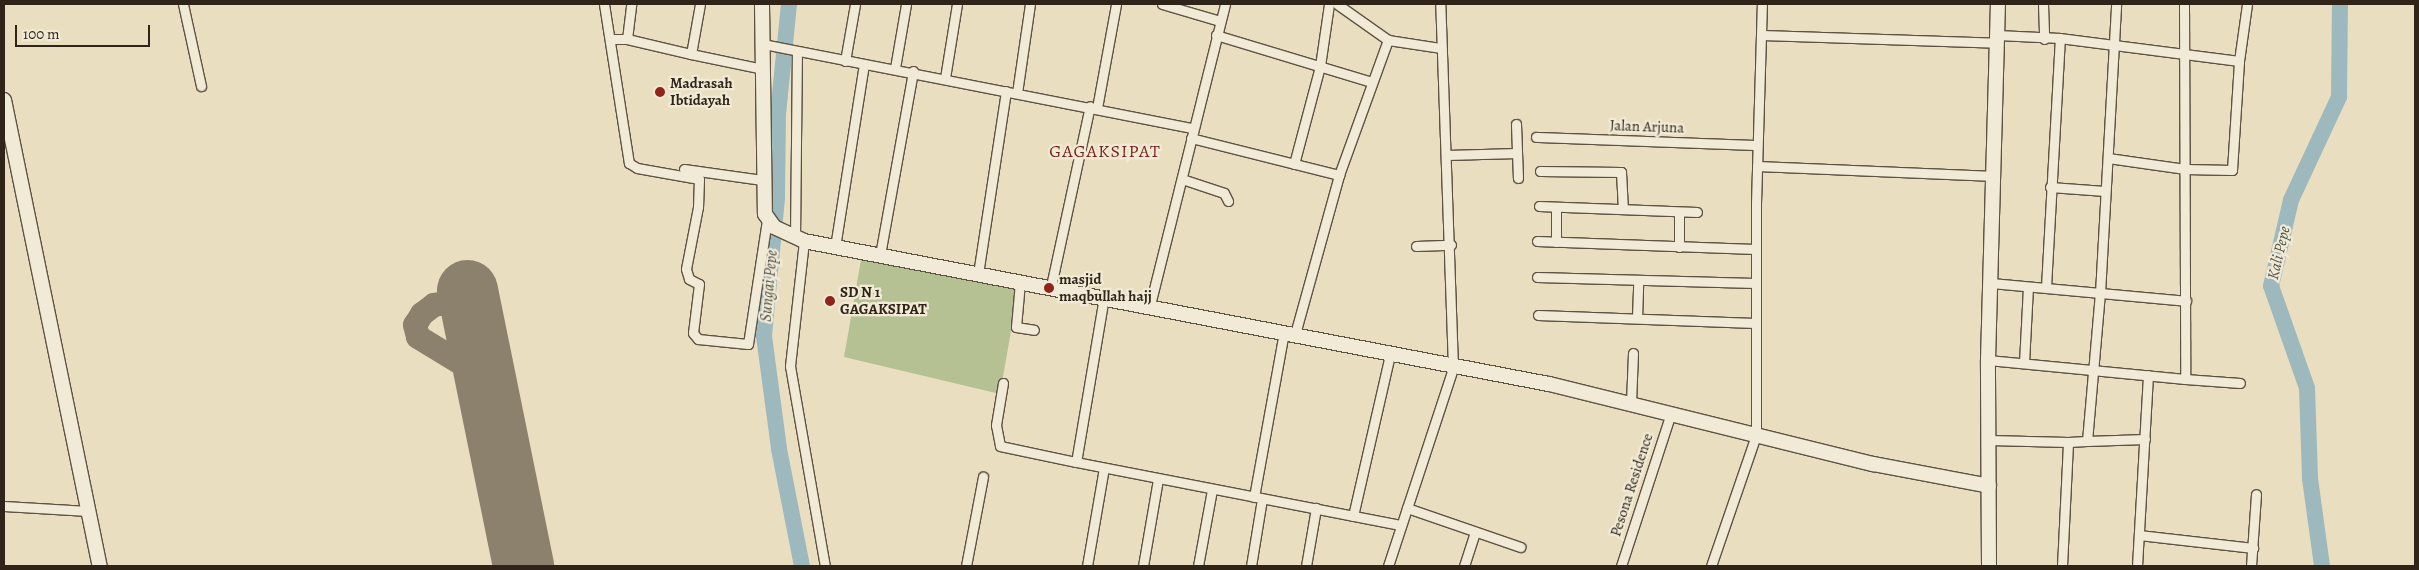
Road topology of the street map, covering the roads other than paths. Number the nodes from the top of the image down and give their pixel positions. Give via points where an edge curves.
1 (183, 4) edge
2 (604, 4) edge
3 (631, 4) edge
4 (700, 4) edge
5 (762, 4) edge
6 (855, 4) edge
7 (906, 4) edge
8 (957, 4) edge
9 (1030, 4) edge
10 (1116, 4) edge
11 (1162, 4) edge
12 (1225, 4) edge
13 (1328, 4) edge
14 (1337, 4) edge
15 (1440, 4) edge
16 (1762, 4) edge
17 (1998, 4) edge
18 (2043, 4) edge
19 (2116, 4) edge
20 (2184, 4) edge
21 (2247, 4) edge
22 (1220, 21) junction
23 (1216, 35) junction
24 (1762, 35) junction
25 (611, 38) junction
26 (2060, 38) junction
27 (627, 39) junction
28 (1997, 39) junction
29 (2044, 39) junction
30 (1388, 40) junction
31 (768, 45) junction
32 (2114, 46) junction
33 (1441, 48) junction
34 (794, 50) junction
35 (690, 54) junction
36 (2184, 55) junction
37 (845, 60) junction
38 (2239, 61) junction
39 (864, 64) junction
40 (1320, 66) junction
41 (895, 68) junction
42 (763, 69) junction
43 (913, 71) junction
44 (945, 78) junction
45 (1372, 82) junction
46 (200, 86) dead end
47 (1006, 91) junction
48 (1017, 93) junction
49 (4, 100) edge
50 (1094, 107) junction
51 (1516, 124) dead end
52 (1193, 128) junction
53 (1536, 137) dead end
54 (1191, 138) junction
55 (1757, 145) junction
56 (1518, 154) junction
57 (1446, 155) junction
58 (2108, 158) junction
59 (649, 164) dead end
60 (1294, 164) junction
61 (1756, 166) junction
62 (2185, 168) junction
63 (1540, 171) dead end
64 (1339, 175) junction
65 (1995, 176) junction
66 (1518, 178) dead end
67 (1182, 179) junction
68 (762, 180) junction
69 (2050, 187) junction
70 (2105, 191) junction
71 (1228, 201) dead end
72 (1539, 206) dead end
73 (1556, 207) junction
74 (1623, 208) junction
75 (1679, 212) junction
76 (1696, 212) dead end
77 (770, 224) junction
78 (796, 238) junction
79 (1537, 241) dead end
80 (1556, 242) junction
81 (1451, 245) junction
82 (1416, 246) dead end
83 (835, 247) junction
84 (1679, 247) junction
85 (1755, 249) junction
86 (880, 255) junction
87 (978, 274) junction
88 (1537, 277) dead end
89 (1638, 280) junction
90 (1020, 282) junction
91 (1755, 283) junction
92 (1990, 283) junction
93 (1051, 286) junction
94 (2028, 287) junction
95 (2046, 288) junction
96 (2100, 293) junction
97 (1104, 297) junction
98 (2186, 301) junction
99 (1150, 305) junction
100 (1538, 315) dead end
101 (1637, 318) junction
102 (1755, 323) junction
103 (1034, 330) dead end
104 (1289, 333) junction
105 (1633, 353) dead end
106 (1390, 356) junction
107 (1988, 360) junction
108 (2024, 363) junction
109 (1453, 368) junction
110 (2092, 370) junction
111 (2148, 374) junction
112 (2185, 379) junction
113 (1003, 383) dead end
114 (2240, 383) dead end
115 (1631, 403) junction
116 (1671, 413) junction
117 (1756, 434) junction
118 (2145, 439) junction
119 (1989, 440) junction
120 (2087, 441) junction
121 (2068, 442) junction
122 (1076, 462) junction
123 (1104, 468) junction
124 (983, 477) dead end
125 (1158, 479) junction
126 (1989, 486) junction
127 (1212, 490) junction
128 (2256, 494) dead end
129 (1258, 498) junction
130 (4, 506) edge
131 (1316, 508) junction
132 (1407, 508) junction
133 (88, 510) junction
134 (1353, 516) junction
135 (1401, 525) junction
136 (1475, 532) junction
137 (2139, 535) junction
138 (1520, 547) dead end
139 (2253, 548) junction
140 (100, 566) edge
141 (824, 566) edge
142 (966, 566) edge
143 (1087, 566) edge
144 (1143, 566) edge
145 (1198, 566) edge
146 (1252, 566) edge
147 (1306, 566) edge
148 (1388, 566) edge
149 (1464, 566) edge
150 (1620, 566) edge
151 (1711, 566) edge
152 (1989, 566) edge
153 (2062, 566) edge
154 (2137, 566) edge
155 (2251, 566) edge

1 - 46 street
2 - 25 street
3 - 27 street
4 - 35 street
5 - 31 main road
6 - 37 street
7 - 41 street
8 - 44 street
9 - 48 street
10 - 50 street
11 - 22 street
12 - 22 street
13 - 40 street
14 - 30 street
15 - 33 street
16 - 24 street
17 - 28 main road
18 - 29 street
19 - 32 street
20 - 36 street
21 - 38 street
22 - 23 street
23 - 40 street
23 - 52 street
24 - 28 street
24 - 55 street
25 - 27 street
25 - 77 street via 629,163 637,168 699,179 697,214 686,269 689,279 699,284 692,333 698,339 748,344
26 - 29 street
26 - 32 street
26 - 69 street
27 - 35 street
28 - 29 street
28 - 65 main road
30 - 33 street
30 - 45 street
31 - 34 street
31 - 42 main road
32 - 36 street
32 - 58 street
33 - 57 street
34 - 37 street
34 - 78 street
35 - 42 street
36 - 38 street
36 - 62 street
37 - 39 street
38 - 62 street via 2233,167 2230,171
39 - 41 street
39 - 83 street
40 - 45 street
40 - 60 street
41 - 43 street
42 - 68 main road
43 - 44 street
43 - 86 street
44 - 47 street
45 - 64 street
47 - 48 street
47 - 87 street
48 - 50 street
49 - 133 main road
50 - 52 street
50 - 93 street
51 - 56 street
52 - 54 street
53 - 55 street, Jalan Arjuna
54 - 60 street
54 - 67 street
55 - 61 street
56 - 57 street
56 - 66 street
57 - 81 street
58 - 62 street
58 - 70 street
59 - 68 street
60 - 64 street
61 - 65 street
61 - 85 street
62 - 98 street
63 - 74 street via 1621,172
64 - 104 street
65 - 92 main road
67 - 71 street via 1224,193
67 - 99 street
68 - 77 main road
69 - 70 street
69 - 95 street
70 - 96 street
72 - 73 street
73 - 74 street
73 - 80 street
74 - 75 street
75 - 76 street
75 - 84 street
77 - 78 main road
78 - 83 main road
78 - 141 street via 790,366
79 - 80 street
80 - 84 street
81 - 82 street
81 - 109 street
83 - 86 main road
84 - 85 street
85 - 91 street
86 - 87 main road
87 - 90 main road
88 - 89 street
89 - 91 street
89 - 101 street
90 - 93 main road
90 - 103 street via 1016,326
91 - 102 street
92 - 94 street
92 - 107 main road
93 - 97 main road
94 - 95 street
94 - 108 street
95 - 96 street
96 - 98 street
96 - 110 street
97 - 99 main road
97 - 122 street
98 - 112 street
99 - 104 main road
100 - 101 street
101 - 102 street
102 - 117 street
104 - 106 main road
104 - 129 street
105 - 115 street
106 - 109 main road
106 - 134 street
107 - 108 street
107 - 119 main road
108 - 110 street
109 - 115 main road via 1549,384
109 - 132 street
110 - 111 street
110 - 120 street
111 - 112 street
111 - 118 street
112 - 114 street
113 - 122 street via 996,425 1000,446
115 - 116 main road
116 - 117 main road
116 - 150 street, Pesona Residence
117 - 126 main road via 1873,464
117 - 151 street
118 - 120 street
118 - 137 street
119 - 121 street
119 - 126 main road
120 - 121 street
121 - 153 street
122 - 123 street
123 - 125 street
123 - 143 street
124 - 142 street
125 - 127 street
125 - 144 street
126 - 152 main road
127 - 129 street
127 - 145 street
128 - 139 street
129 - 131 street
129 - 146 street
130 - 133 street
131 - 134 street
131 - 147 street
132 - 135 street
132 - 136 street
133 - 140 main road
134 - 135 street
135 - 148 street
136 - 138 street
136 - 149 street
137 - 139 street
137 - 154 street
139 - 155 street

